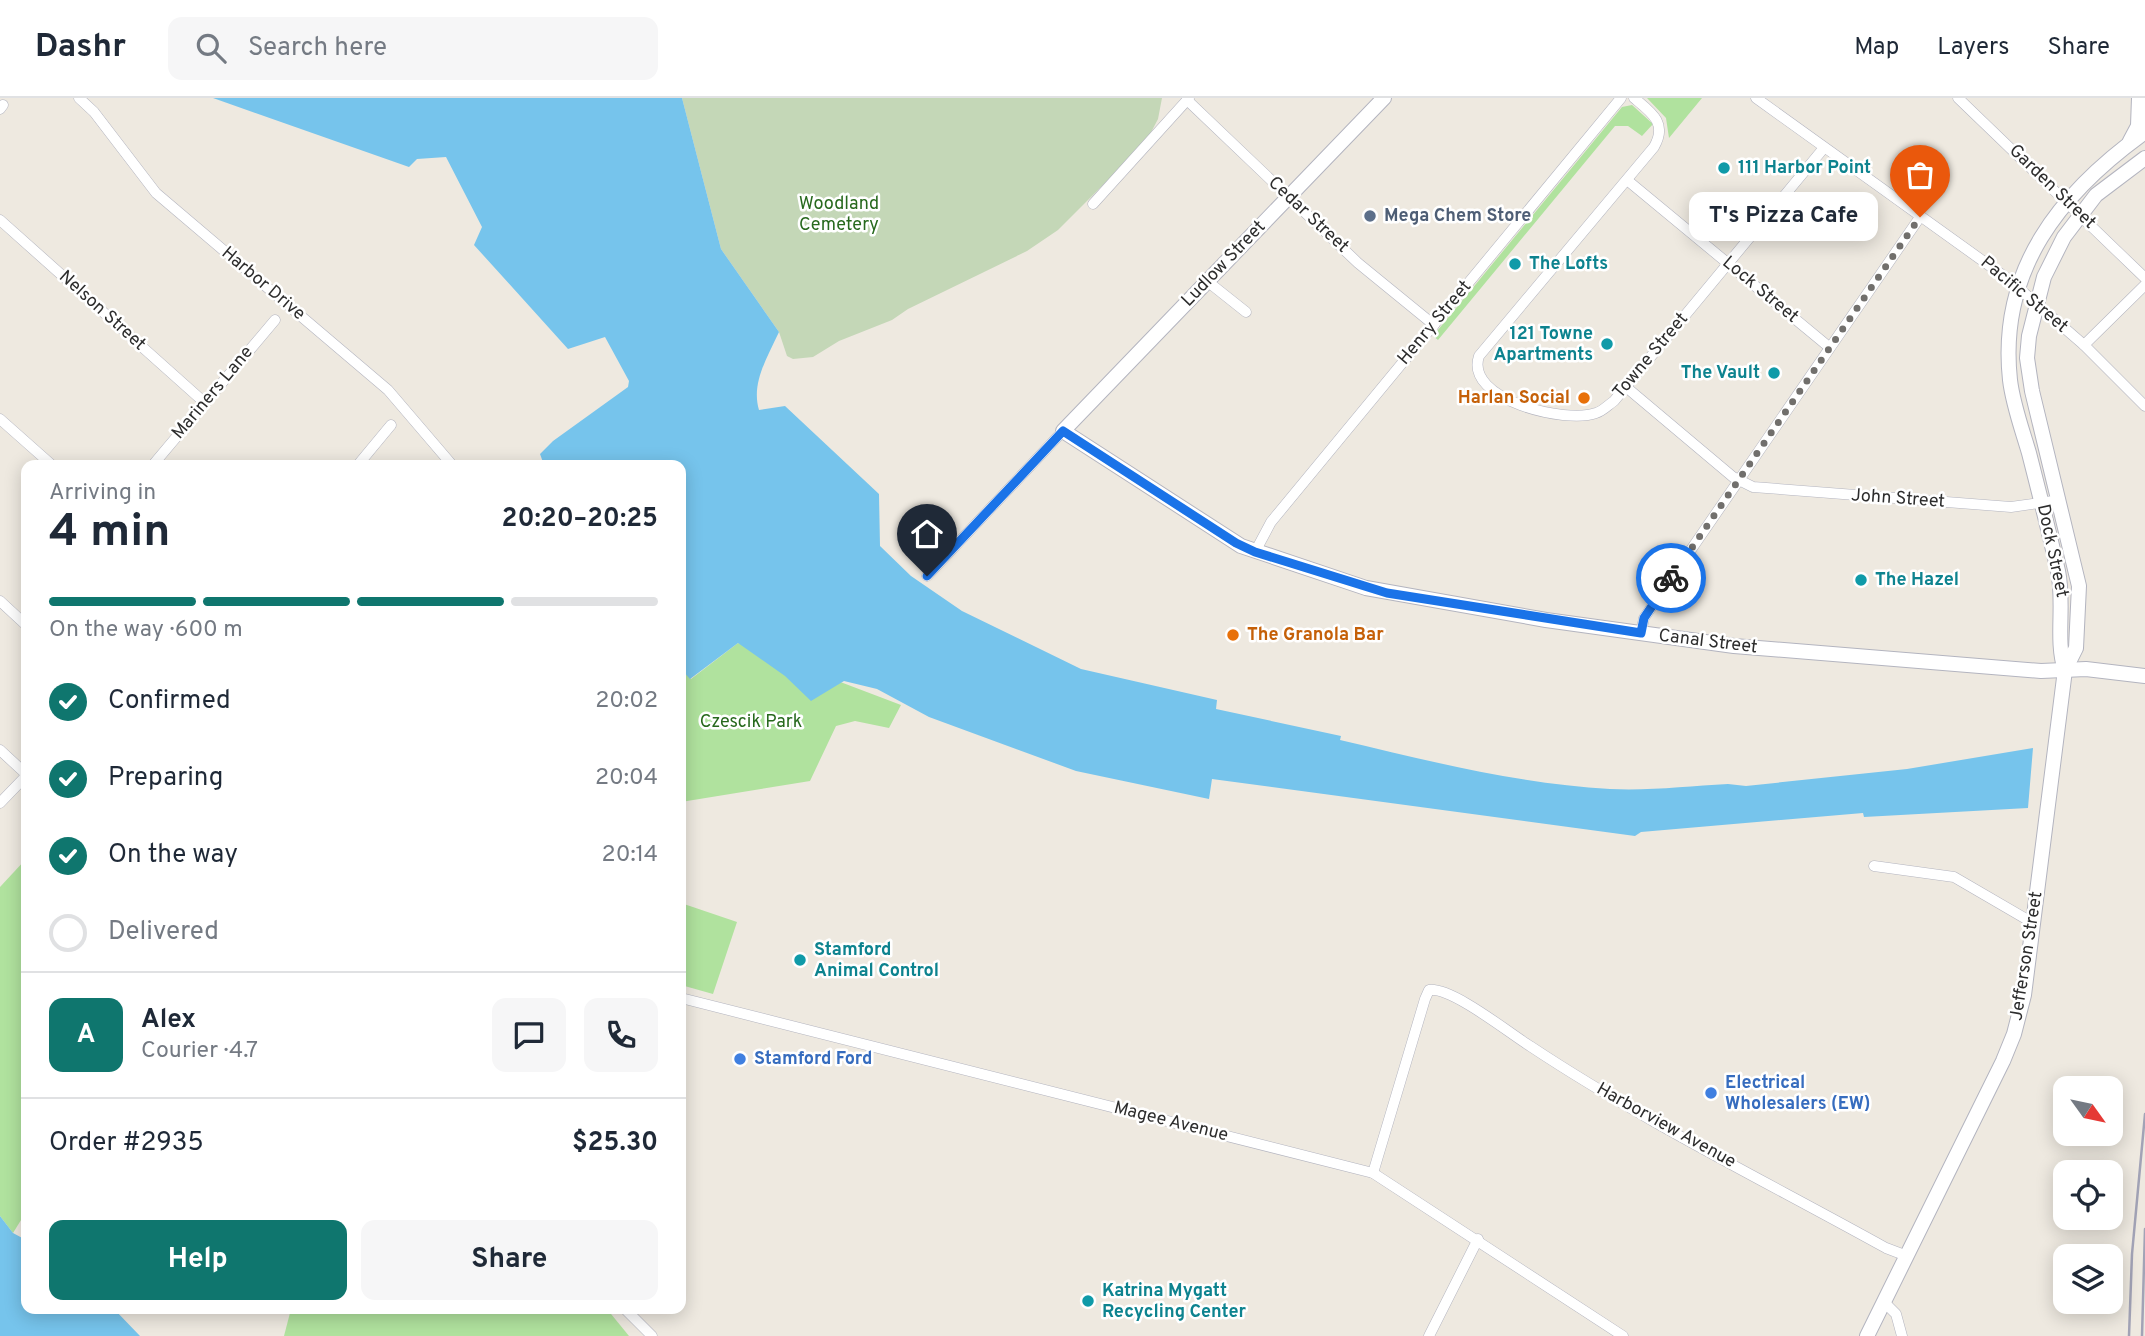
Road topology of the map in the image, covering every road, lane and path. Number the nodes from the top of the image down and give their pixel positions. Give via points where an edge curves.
1 (79, 98) edge
2 (1384, 98) edge
3 (1621, 98) edge
4 (1634, 98) edge
5 (1756, 98) edge
6 (1958, 98) edge
7 (2138, 98) edge
8 (1188, 99) edge
9 (2145, 132) edge
10 (2128, 145) junction
11 (1823, 149) junction
12 (2145, 158) edge
13 (1627, 180) junction
14 (1289, 197) junction
15 (2066, 200) junction
16 (1093, 204) dead end
17 (2080, 214) junction
18 (1920, 217) junction
19 (0, 219) edge
20 (1728, 264) junction
21 (2145, 278) edge
22 (1207, 281) junction
23 (2145, 285) edge
24 (2018, 288) junction
25 (2036, 304) junction
26 (1245, 312) dead end
27 (275, 320) dead end
28 (1434, 325) junction
29 (2084, 345) junction
30 (1829, 346) junction
31 (1626, 387) junction
32 (205, 403) junction
33 (2145, 406) edge
34 (0, 419) edge
35 (391, 425) dead end
36 (1063, 431) junction
37 (46, 460) edge
38 (157, 460) edge
39 (362, 460) edge
40 (448, 460) edge
41 (1737, 481) junction
42 (2060, 500) junction
43 (2043, 505) junction
44 (1255, 552) junction
45 (927, 576) dead end
46 (0, 601) edge
47 (21, 620) edge
48 (1641, 633) junction
49 (2065, 670) junction
50 (2145, 676) edge
51 (0, 750) edge
52 (21, 770) edge
53 (21, 780) edge
54 (0, 803) edge
55 (1874, 866) dead end
56 (2033, 923) junction
57 (686, 999) edge
58 (1373, 1173) junction
59 (1478, 1239) junction
60 (1908, 1256) junction
61 (1884, 1302) junction
62 (630, 1314) edge
63 (652, 1336) edge
64 (1429, 1336) edge
65 (1623, 1336) edge
66 (1867, 1336) edge
67 (1902, 1336) edge

1 - 40 street, Harbor Drive via 156,193 388,390
2 - 14 street, Ludlow Street
3 - 28 street, Henry Street
4 - 13 street, Towne Street via 1658,118 1661,134
5 - 11 street, Pacific Street
6 - 15 street, Garden Street
7 - 10 street via 2138,126
8 - 14 street, Cedar Street
8 - 16 street
9 - 10 street, Dock Street
10 - 15 street, Dock Street
11 - 18 street, Pacific Street
11 - 20 street, Towne Street
12 - 17 street, Dock Street
13 - 20 street, Lock Street
13 - 31 street, Towne Street via 1476,364 1483,381 1507,401 1526,408 1574,415 1596,413
14 - 22 street, Ludlow Street
14 - 28 street, Cedar Street via 1358,263
15 - 17 street, Garden Street
15 - 24 street, Dock Street via 2041,235
17 - 21 street, Garden Street
17 - 25 street, Dock Street via 2053,257
18 - 24 street, Pacific Street
18 - 30 street
19 - 32 street, Nelson Street
20 - 30 street, Lock Street
20 - 31 street, Towne Street
22 - 26 street
22 - 36 street, Ludlow Street
23 - 29 street
24 - 25 street, Pacific Street
24 - 43 street, Dock Street via 2009,347 2010,380
25 - 29 street, Pacific Street
25 - 42 street, Dock Street via 2028,372
27 - 32 street, Mariners Lane
28 - 44 street, Henry Street via 1271,522
29 - 33 street, Pacific Street
30 - 41 street
31 - 41 street
32 - 38 street, Mariners Lane
34 - 37 street
35 - 39 street
36 - 44 street, Canal Street
36 - 45 street
41 - 43 street, John Street via 1759,488 1958,504
41 - 48 street via 1644,618
42 - 43 street, John Street
42 - 49 street, Dock Street via 2080,597 2076,648
43 - 49 street, Dock Street via 2061,586 2060,652
44 - 48 street, Canal Street via 1387,593
46 - 47 street
48 - 49 street, Canal Street via 1764,649
49 - 50 street, Canal Street
49 - 56 street, Jefferson Street
51 - 52 street
53 - 54 street
55 - 56 street via 1954,877
56 - 60 street, Jefferson Street via 2014,1034
57 - 58 street, Magee Avenue
58 - 59 street, Magee Avenue
58 - 60 street, Harborview Avenue via 1429,990 1456,998 1570,1073
59 - 64 street
59 - 65 street, Magee Avenue
60 - 61 street, Jefferson Street
61 - 66 street, Jefferson Street
61 - 67 street via 1896,1314
62 - 63 street

